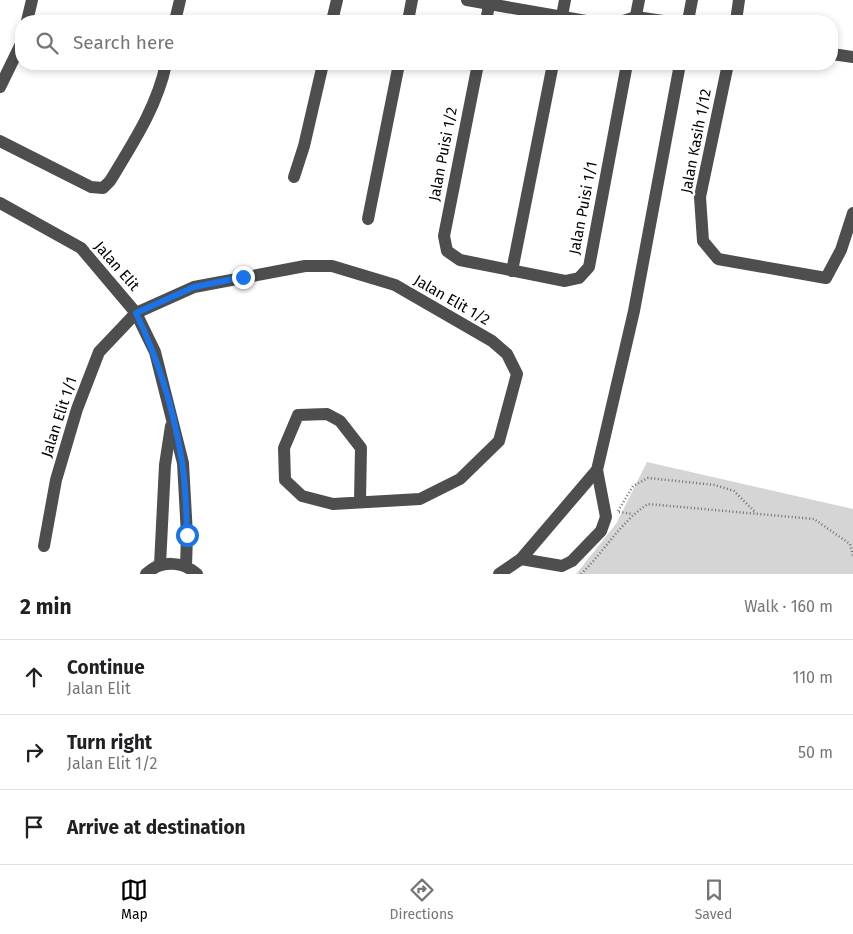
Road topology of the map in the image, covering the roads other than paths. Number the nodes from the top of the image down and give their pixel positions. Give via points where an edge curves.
1 (32, 0) edge
2 (180, 0) edge
3 (337, 0) edge
4 (412, 0) edge
5 (467, 0) edge
6 (565, 0) edge
7 (639, 0) edge
8 (692, 0) edge
9 (739, 0) edge
10 (490, 2) edge
11 (28, 15) edge
12 (176, 15) edge
13 (333, 15) edge
14 (409, 15) edge
15 (487, 15) edge
16 (545, 15) edge
17 (563, 15) edge
18 (637, 15) edge
19 (689, 15) edge
20 (737, 15) edge
21 (838, 55) edge
22 (15, 56) edge
23 (853, 57) edge
24 (165, 70) edge
25 (322, 70) edge
26 (398, 70) edge
27 (477, 70) edge
28 (552, 70) edge
29 (626, 70) edge
30 (679, 70) edge
31 (727, 70) edge
32 (0, 87) edge
33 (0, 141) edge
34 (294, 177) dead end
35 (0, 203) edge
36 (853, 213) edge
37 (368, 219) dead end
38 (447, 251) joint
39 (512, 271) junction
40 (136, 313) junction
41 (172, 418) junction
42 (598, 470) junction
43 (360, 501) junction
44 (44, 546) dead end
45 (521, 559) junction
46 (160, 565) junction
47 (194, 572) edge
48 (146, 574) edge
49 (499, 574) edge

1 - 11 street
2 - 12 street
3 - 13 street
4 - 14 street
5 - 10 street
6 - 17 street
7 - 18 street
8 - 19 street
9 - 20 street
10 - 15 street
10 - 16 street
21 - 23 street
22 - 32 street
24 - 33 street via 150,113 103,188 91,187
25 - 34 street
26 - 37 street
27 - 38 street, Jalan Puisi 1/2 via 444,236
28 - 39 street
29 - 39 street, Jalan Puisi 1/1 via 589,267 579,278 564,281
30 - 42 street via 634,311
31 - 36 street, Jalan Kasih 1/12 via 700,197 703,241 718,260 826,278 841,250
35 - 40 street, Jalan Elit via 81,248
38 - 39 street, Jalan Puisi 1/1 via 460,260
40 - 41 street, Jalan Elit via 154,352
40 - 43 street, Jalan Elit 1/2 via 194,287 305,266 332,266 395,285 492,341 507,354 517,374 499,441 460,479 420,499
40 - 44 street, Jalan Elit 1/1 via 99,352 77,409 56,480
41 - 46 street, Jalan Elit via 164,464
41 - 47 street, Jalan Elit via 183,463 187,535
42 - 45 street
42 - 45 street via 606,517 601,531 572,561 562,566
43 - 43 street, Jalan Elit 1/2 via 361,448 340,421 327,414 298,415 284,448 285,480 302,496 334,504
45 - 49 street
46 - 47 street via 174,563
46 - 48 street

